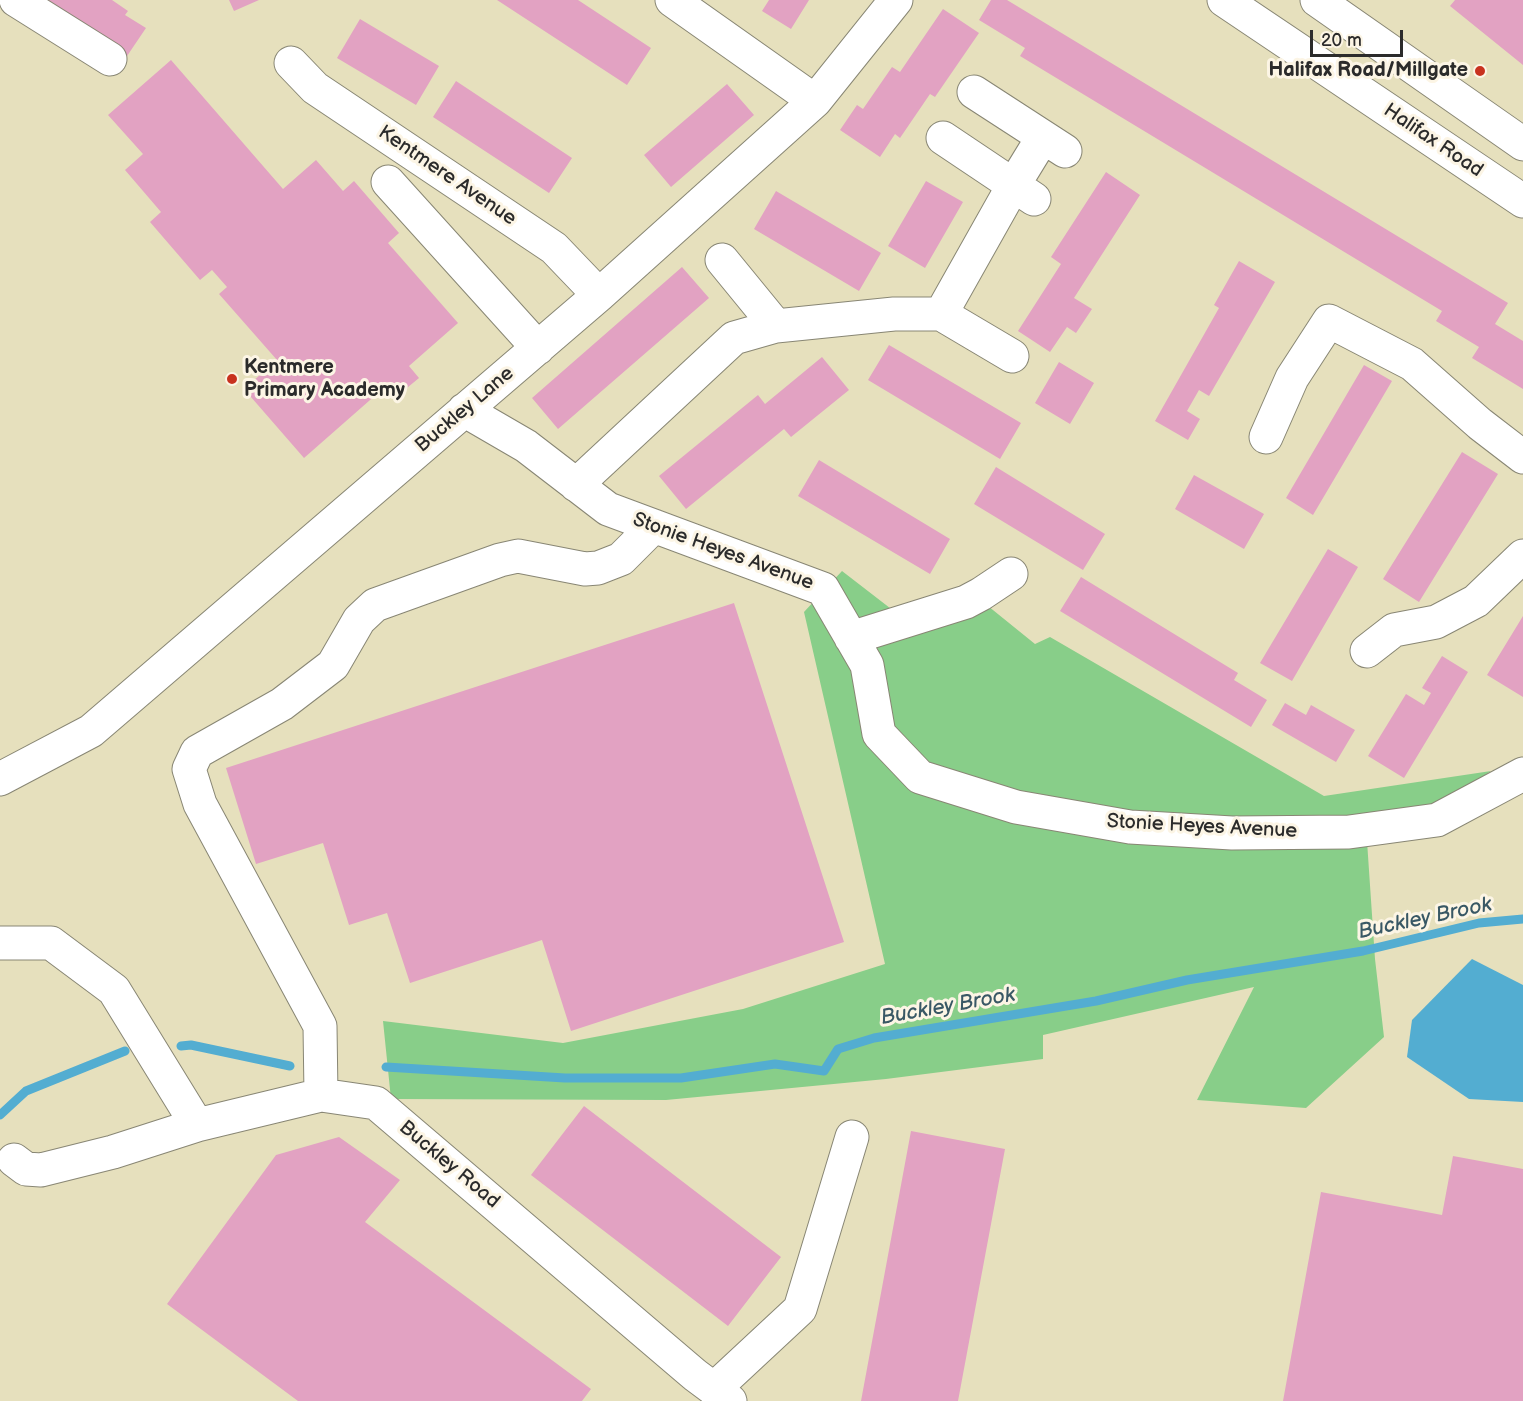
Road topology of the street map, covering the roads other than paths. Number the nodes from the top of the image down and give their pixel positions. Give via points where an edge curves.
1 (16, 0) edge
2 (672, 0) edge
3 (896, 0) edge
4 (1224, 0) edge
5 (1317, 0) edge
6 (110, 59) dead end
7 (291, 63) dead end
8 (974, 92) dead end
9 (815, 101) junction
10 (1521, 137) edge
11 (942, 138) dead end
12 (388, 182) dead end
13 (1024, 192) junction
14 (1523, 201) edge
15 (722, 260) dead end
16 (599, 295) junction
17 (941, 314) junction
18 (776, 326) junction
19 (538, 348) junction
20 (1012, 356) dead end
21 (464, 410) junction
22 (1266, 437) dead end
23 (1523, 457) edge
24 (576, 485) junction
25 (654, 526) junction
26 (1523, 556) edge
27 (1011, 574) dead end
28 (851, 638) junction
29 (1367, 651) dead end
30 (1523, 774) edge
31 (0, 779) edge
32 (0, 943) edge
33 (321, 1095) junction
34 (197, 1125) junction
35 (852, 1137) dead end
36 (14, 1160) dead end
37 (722, 1395) edge

1 - 6 main road
2 - 9 main road
3 - 9 main road, Buckley Lane
4 - 14 main road, Halifax Road
5 - 10 main road
7 - 16 main road, Kentmere Avenue via 315,88 554,248
8 - 13 main road via 1054,144
9 - 16 main road, Buckley Lane
11 - 13 main road
12 - 19 main road
13 - 17 main road
15 - 18 main road
16 - 19 main road, Buckley Lane
17 - 18 main road via 894,314
17 - 20 main road
18 - 24 main road via 734,338
19 - 21 main road, Buckley Lane
21 - 24 main road, Stonie Heyes Avenue via 526,446
21 - 31 main road, Buckley Lane via 91,731
22 - 23 main road via 1292,378 1329,321 1412,364
24 - 25 main road, Stonie Heyes Avenue via 608,509
25 - 28 main road, Stonie Heyes Avenue via 823,589
25 - 33 main road via 621,559 598,568 518,556 375,605 359,620 333,665 282,704 197,752 189,768 200,804 320,1026
26 - 29 main road via 1476,602 1436,622 1394,630
27 - 28 main road via 966,602
28 - 30 main road, Stonie Heyes Avenue via 867,665 879,734 920,777 1016,807 1130,827 1232,833 1349,832 1437,820
32 - 34 main road via 51,942 114,990
33 - 34 main road, Buckley Road
33 - 37 main road, Buckley Road via 376,1103
34 - 36 main road, Buckley Road via 41,1170 26,1169
35 - 37 main road via 800,1309

